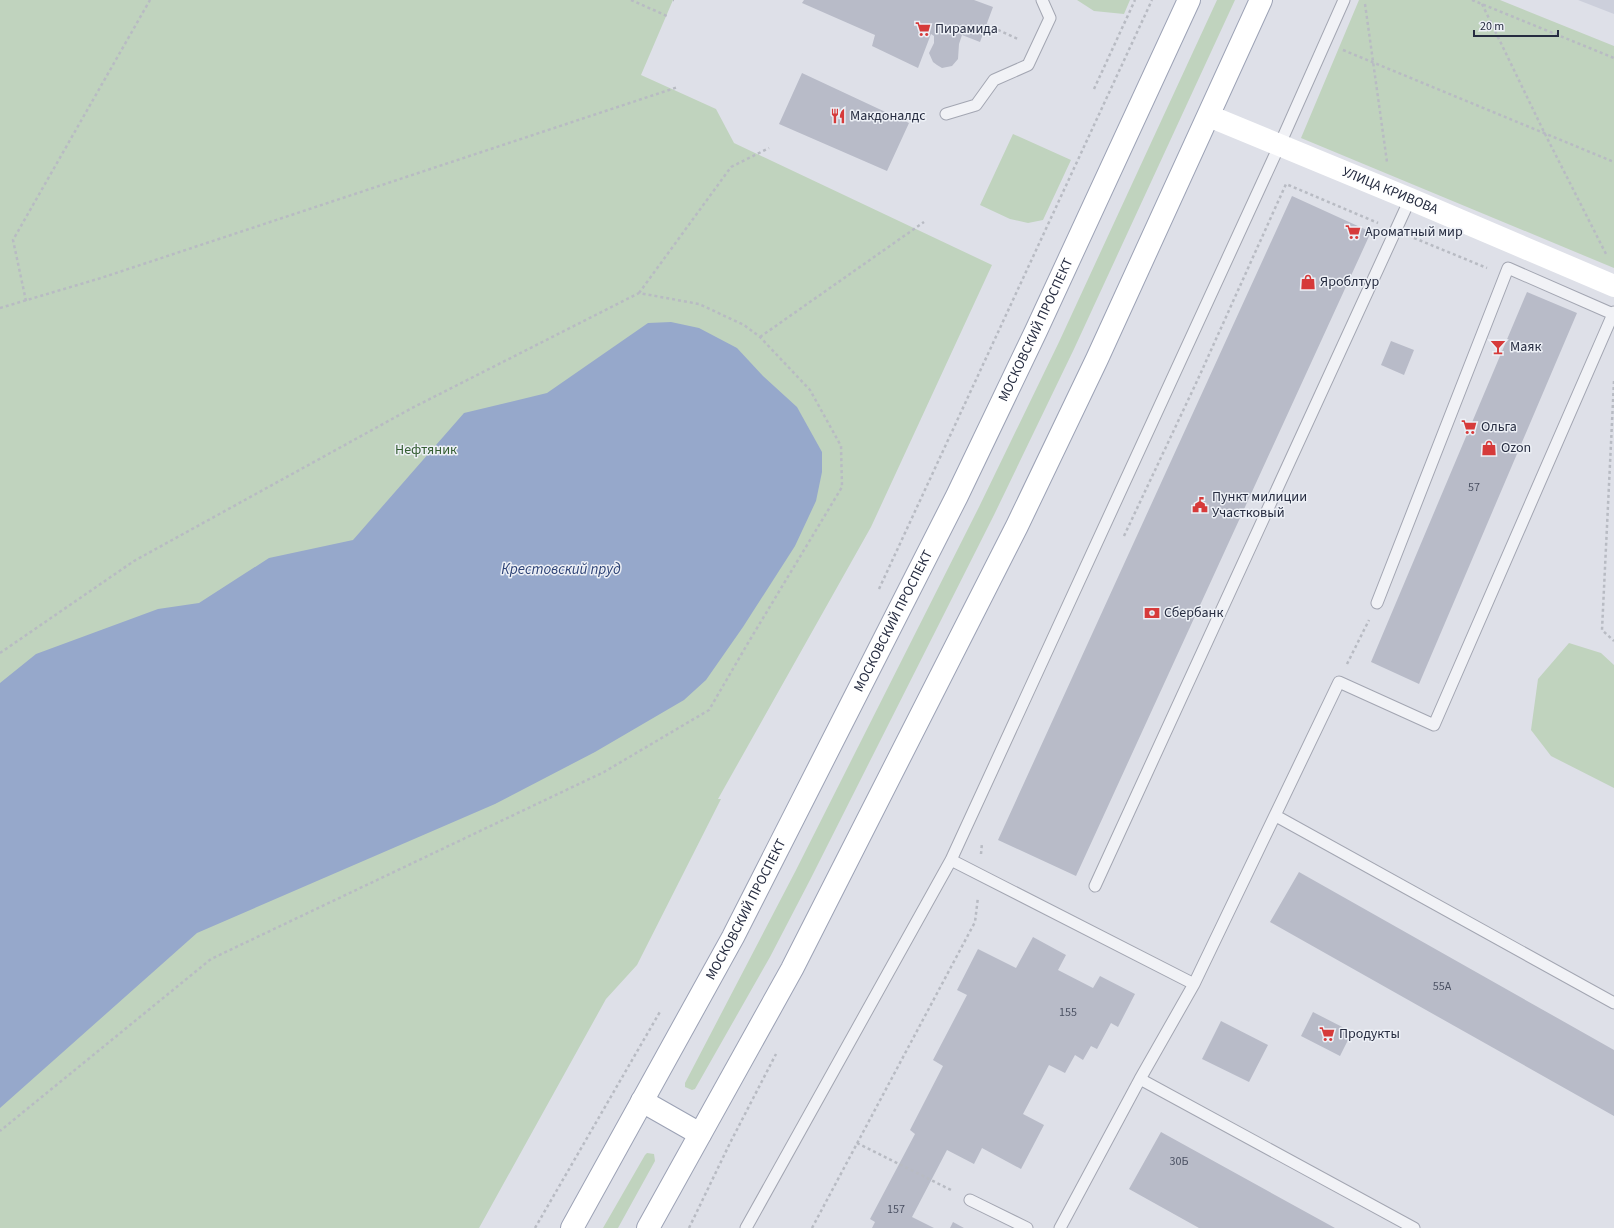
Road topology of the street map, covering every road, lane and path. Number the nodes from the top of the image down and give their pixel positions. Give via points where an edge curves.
1 (150, 0) edge
2 (631, 0) edge
3 (1042, 0) edge
4 (1135, 0) edge
5 (1152, 0) edge
6 (1189, 0) edge
7 (1261, 0) edge
8 (1344, 0) edge
9 (1364, 0) edge
10 (1472, 0) edge
11 (1482, 4) junction
12 (667, 16) dead end
13 (987, 25) dead end
14 (1017, 39) dead end
15 (1325, 43) junction
16 (1614, 58) edge
17 (1373, 62) junction
18 (678, 87) dead end
19 (1094, 88) dead end
20 (946, 114) dead end
21 (1209, 116) junction
22 (1544, 132) junction
23 (1280, 144) junction
24 (769, 148) dead end
25 (1614, 162) edge
26 (1390, 190) junction
27 (1410, 198) junction
28 (924, 222) dead end
29 (1396, 230) junction
30 (1607, 256) dead end
31 (1493, 270) dead end
32 (1614, 286) edge
33 (639, 293) junction
34 (26, 300) junction
35 (0, 308) edge
36 (1614, 313) edge
37 (760, 337) junction
38 (1614, 381) edge
39 (1121, 543) dead end
40 (876, 594) dead end
41 (1376, 603) joint
42 (1614, 641) edge
43 (0, 653) edge
44 (1339, 682) junction
45 (1276, 816) junction
46 (983, 836) dead end
47 (951, 860) junction
48 (980, 874) junction
49 (1095, 886) dead end
50 (1194, 984) junction
51 (1614, 1003) edge
52 (661, 1009) dead end
53 (1140, 1079) junction
54 (642, 1101) junction
55 (0, 1131) edge
56 (700, 1134) junction
57 (857, 1143) junction
58 (931, 1180) dead end
59 (970, 1200) dead end
60 (535, 1228) edge
61 (572, 1228) edge
62 (648, 1228) edge
63 (746, 1228) edge
64 (812, 1228) edge
65 (1027, 1228) edge
66 (1060, 1228) edge
67 (1414, 1228) edge

1 - 34 path via 14,240
2 - 12 path
3 - 20 lane via 1050,18 1028,65 994,80 976,105
4 - 19 path
5 - 40 path
6 - 54 main road, МОСКОВСКИЙ ПРОСПЕКТ via 957,496 773,861
7 - 21 main road
8 - 15 lane
9 - 17 path
10 - 11 path
11 - 16 path
11 - 22 path
13 - 14 path
15 - 17 path
15 - 23 lane
17 - 22 path
17 - 26 path
18 - 34 path via 101,278
21 - 23 main road, УЛИЦА КРИВОВА
21 - 56 main road via 1094,366 1013,533 792,969
22 - 25 path
22 - 30 path
23 - 26 main road, УЛИЦА КРИВОВА
23 - 47 lane
24 - 33 path via 731,167
26 - 27 main road, УЛИЦА КРИВОВА
27 - 29 lane
27 - 32 main road, УЛИЦА КРИВОВА
28 - 37 path
29 - 31 path
29 - 39 path via 1286,184
29 - 49 lane
33 - 37 path via 699,304 744,325
33 - 43 path via 412,408 134,561
34 - 35 path
36 - 41 lane via 1508,268
36 - 44 lane via 1434,725
37 - 55 path via 810,390 838,440 841,446 842,487 709,710 604,772 211,959
38 - 42 path via 1602,630
41 - 44 path
44 - 45 lane
45 - 50 lane
45 - 51 lane
46 - 48 path
47 - 48 lane
47 - 63 lane
48 - 50 lane
48 - 57 path via 975,922
50 - 53 lane
52 - 60 path
53 - 66 lane
53 - 67 lane
54 - 56 main road
54 - 61 main road, МОСКОВСКИЙ ПРОСПЕКТ
56 - 62 main road
57 - 58 path
57 - 64 path
59 - 65 lane

